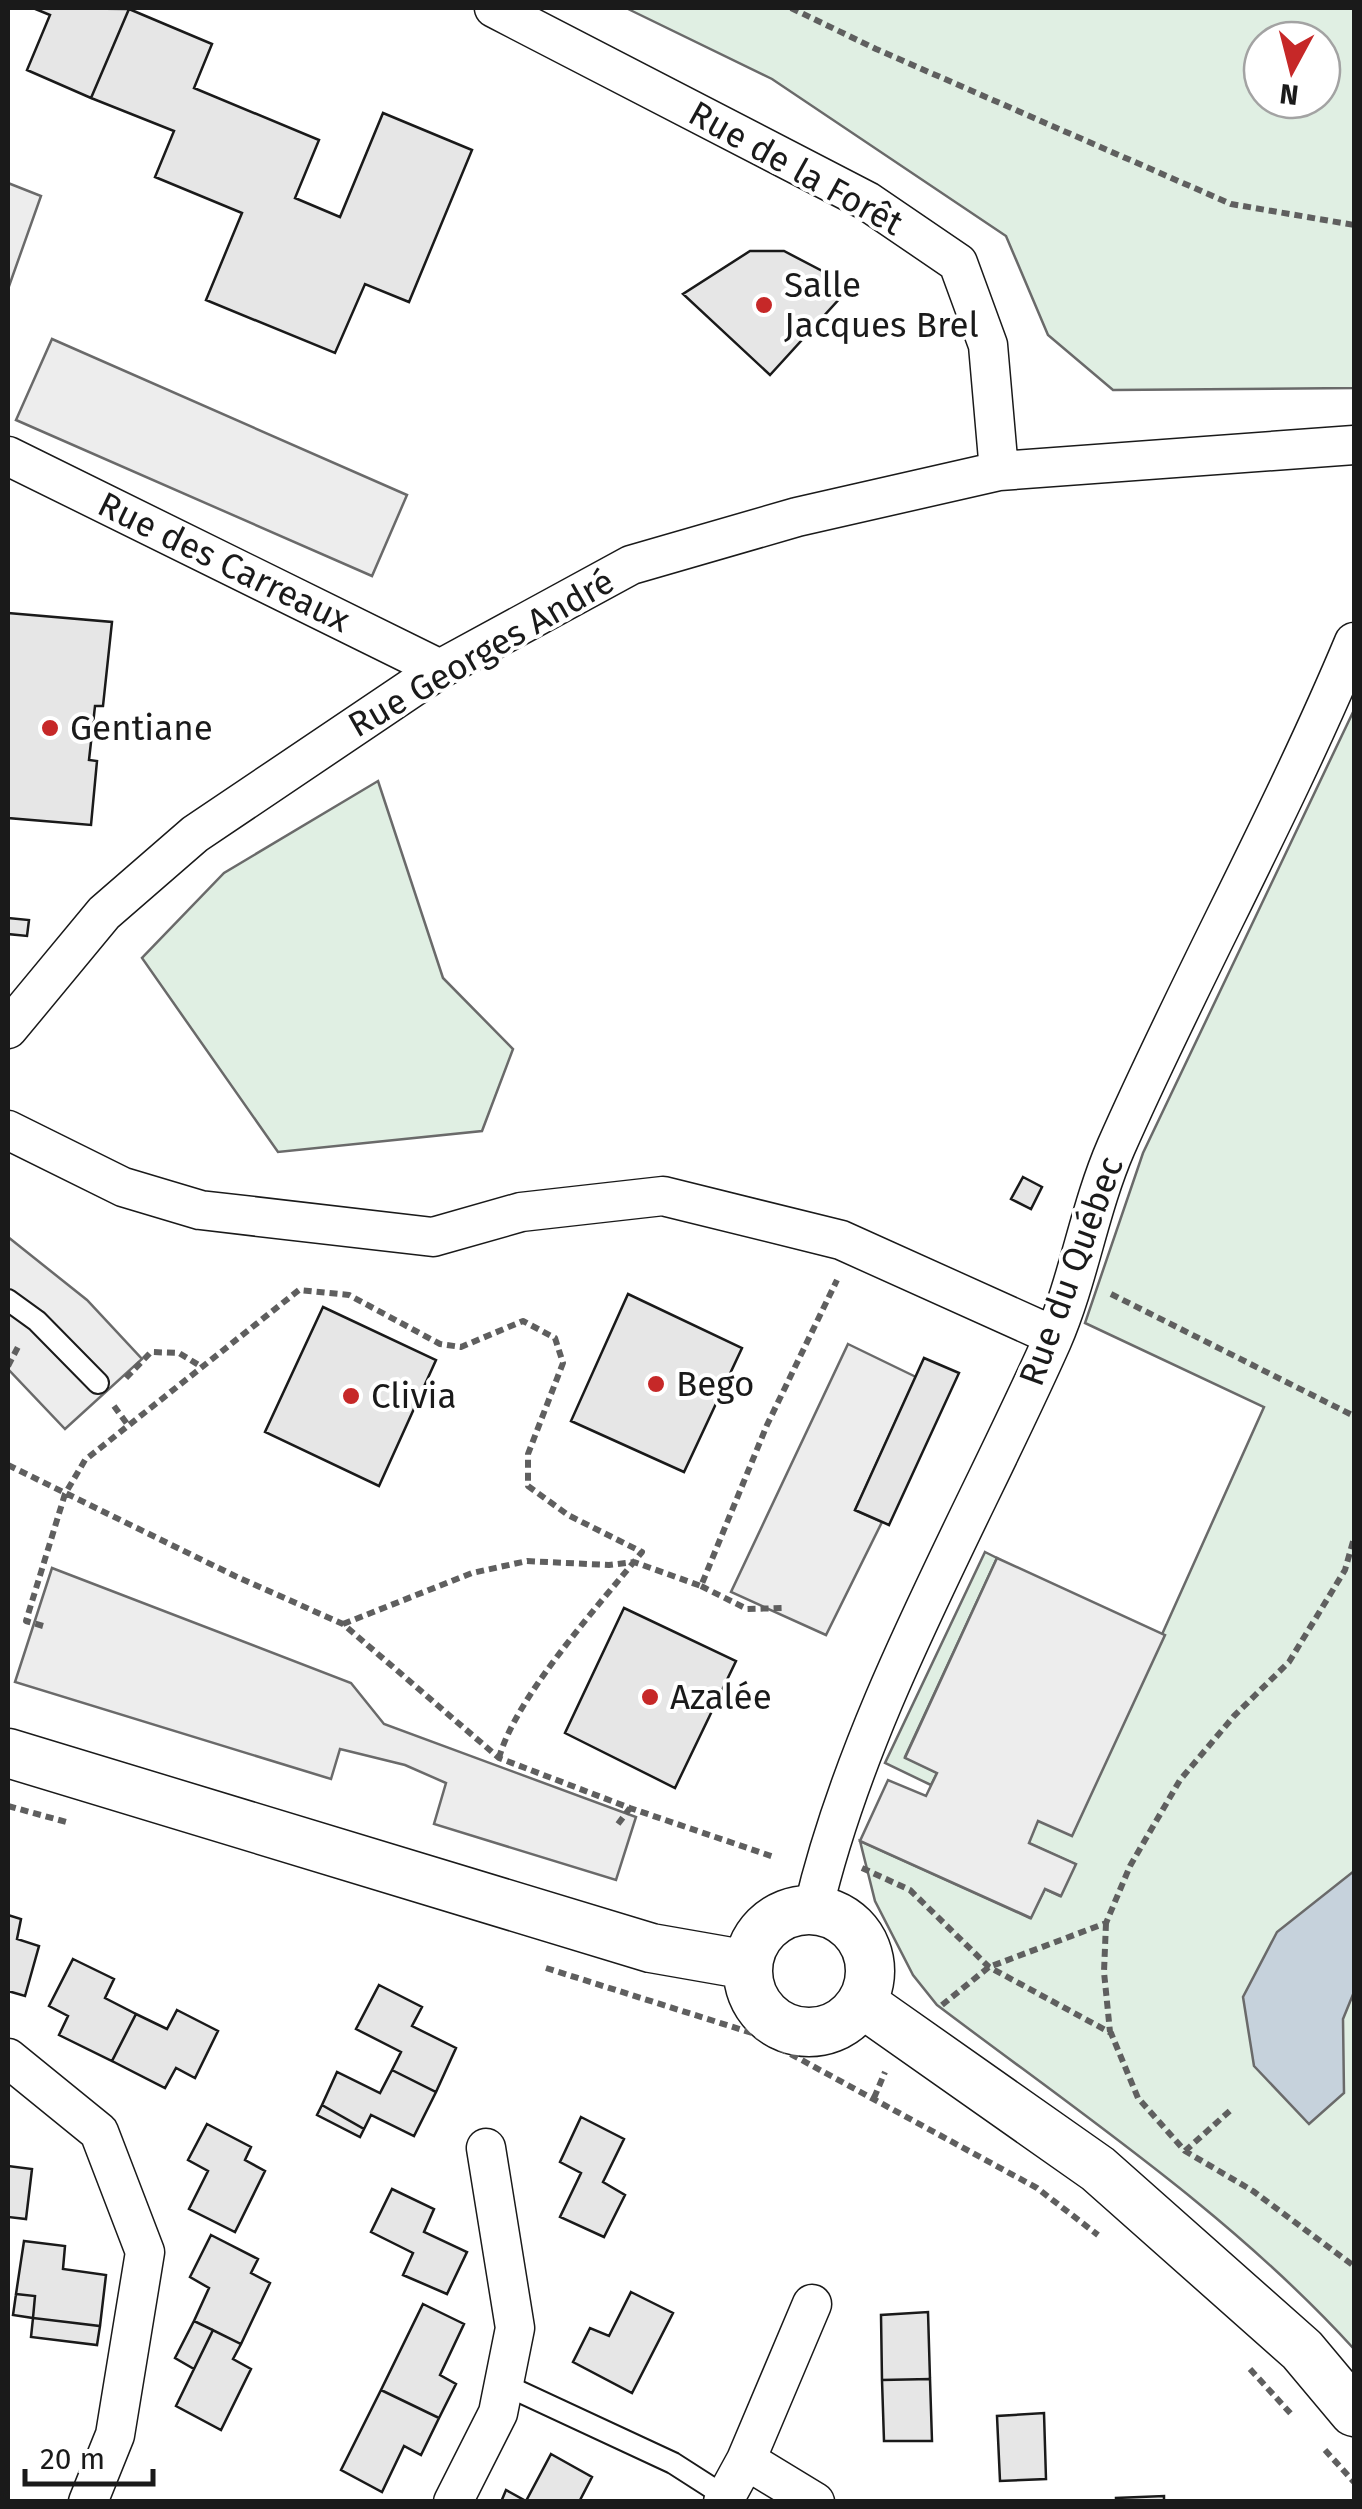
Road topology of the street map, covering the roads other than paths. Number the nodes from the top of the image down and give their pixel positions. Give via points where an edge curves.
1 (494, 8) edge
2 (1354, 445) edge
3 (8, 456) edge
4 (999, 471) junction
5 (1354, 642) edge
6 (440, 669) junction
7 (8, 1030) edge
8 (8, 1130) edge
9 (8, 1300) edge
10 (1054, 1336) junction
11 (108, 1389) road end
12 (8, 1753) edge
13 (813, 1910) junction
14 (748, 1965) junction
15 (862, 2002) junction
16 (8, 2058) edge
17 (486, 2148) dead end
18 (812, 2304) dead end
19 (504, 2384) junction
20 (1354, 2412) edge
21 (746, 2460) junction
22 (725, 2499) edge
23 (88, 2502) edge
24 (453, 2502) edge
25 (815, 2502) edge

1 - 4 street, Rue de la Forêt via 867,201 958,263 988,344
2 - 4 street, Rue Georges André
3 - 6 street, Rue des Carreaux
4 - 6 street, Rue Georges André via 797,517 632,565
5 - 10 street, Rue du Québec via 1114,1151
6 - 7 street, Rue Georges André via 194,834 104,912
8 - 10 street via 123,1187 200,1210 433,1238 522,1212 663,1196 853,1245
9 - 11 lane
10 - 13 street, Rue du Québec via 850,1782
12 - 14 street via 651,1948
13 - 14 street via 770,1925
13 - 15 street via 851,1926 863,1943 870,1963
14 - 15 street via 749,1984 767,2015 799,2032 835,2026
15 - 20 street via 1098,2170 1302,2350
16 - 23 street via 99,2132 146,2252 115,2435
17 - 19 street via 514,2328
18 - 21 street
19 - 22 lane via 673,2463
19 - 24 street via 498,2413
21 - 22 street
21 - 25 street

